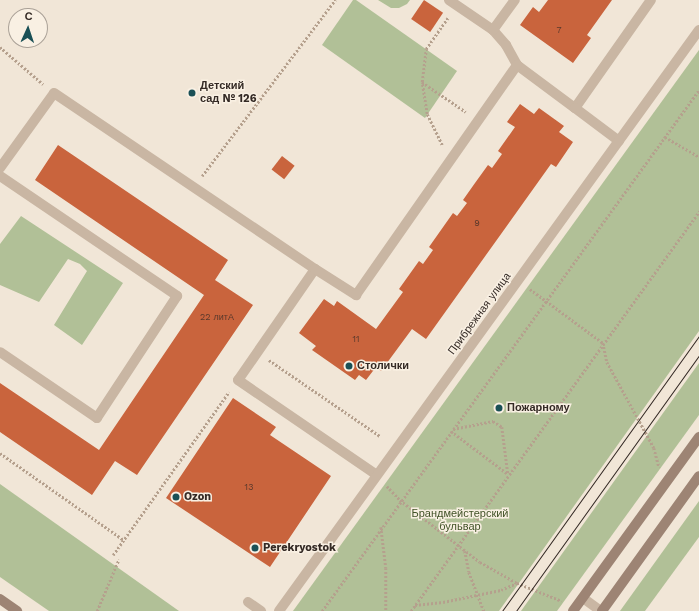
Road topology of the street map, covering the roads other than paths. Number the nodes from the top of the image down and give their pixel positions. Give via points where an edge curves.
1 (515, 0) edge
2 (651, 0) edge
3 (452, 2) edge
4 (493, 30) junction
5 (699, 30) edge
6 (517, 65) junction
7 (575, 108) junction
8 (619, 141) junction
9 (0, 168) edge
10 (0, 176) edge
11 (314, 269) junction
12 (0, 352) edge
13 (699, 437) edge
14 (377, 475) junction
15 (699, 476) edge
16 (583, 598) junction
17 (0, 599) edge
18 (248, 602) dead end
19 (17, 611) edge
20 (261, 611) edge
21 (279, 611) edge
22 (573, 611) edge
23 (601, 611) edge

1 - 4 street
2 - 7 street
3 - 4 street
4 - 6 street via 506,45
5 - 8 street, Прибрежная улица
6 - 7 street
6 - 11 street via 356,295
7 - 8 street
8 - 14 street, Прибрежная улица
9 - 11 street via 54,93
10 - 12 street via 177,296 97,418
11 - 14 street via 238,380
13 - 16 street
14 - 21 street, Прибрежная улица
15 - 23 street
16 - 22 street
16 - 23 street
17 - 19 street
18 - 20 street

